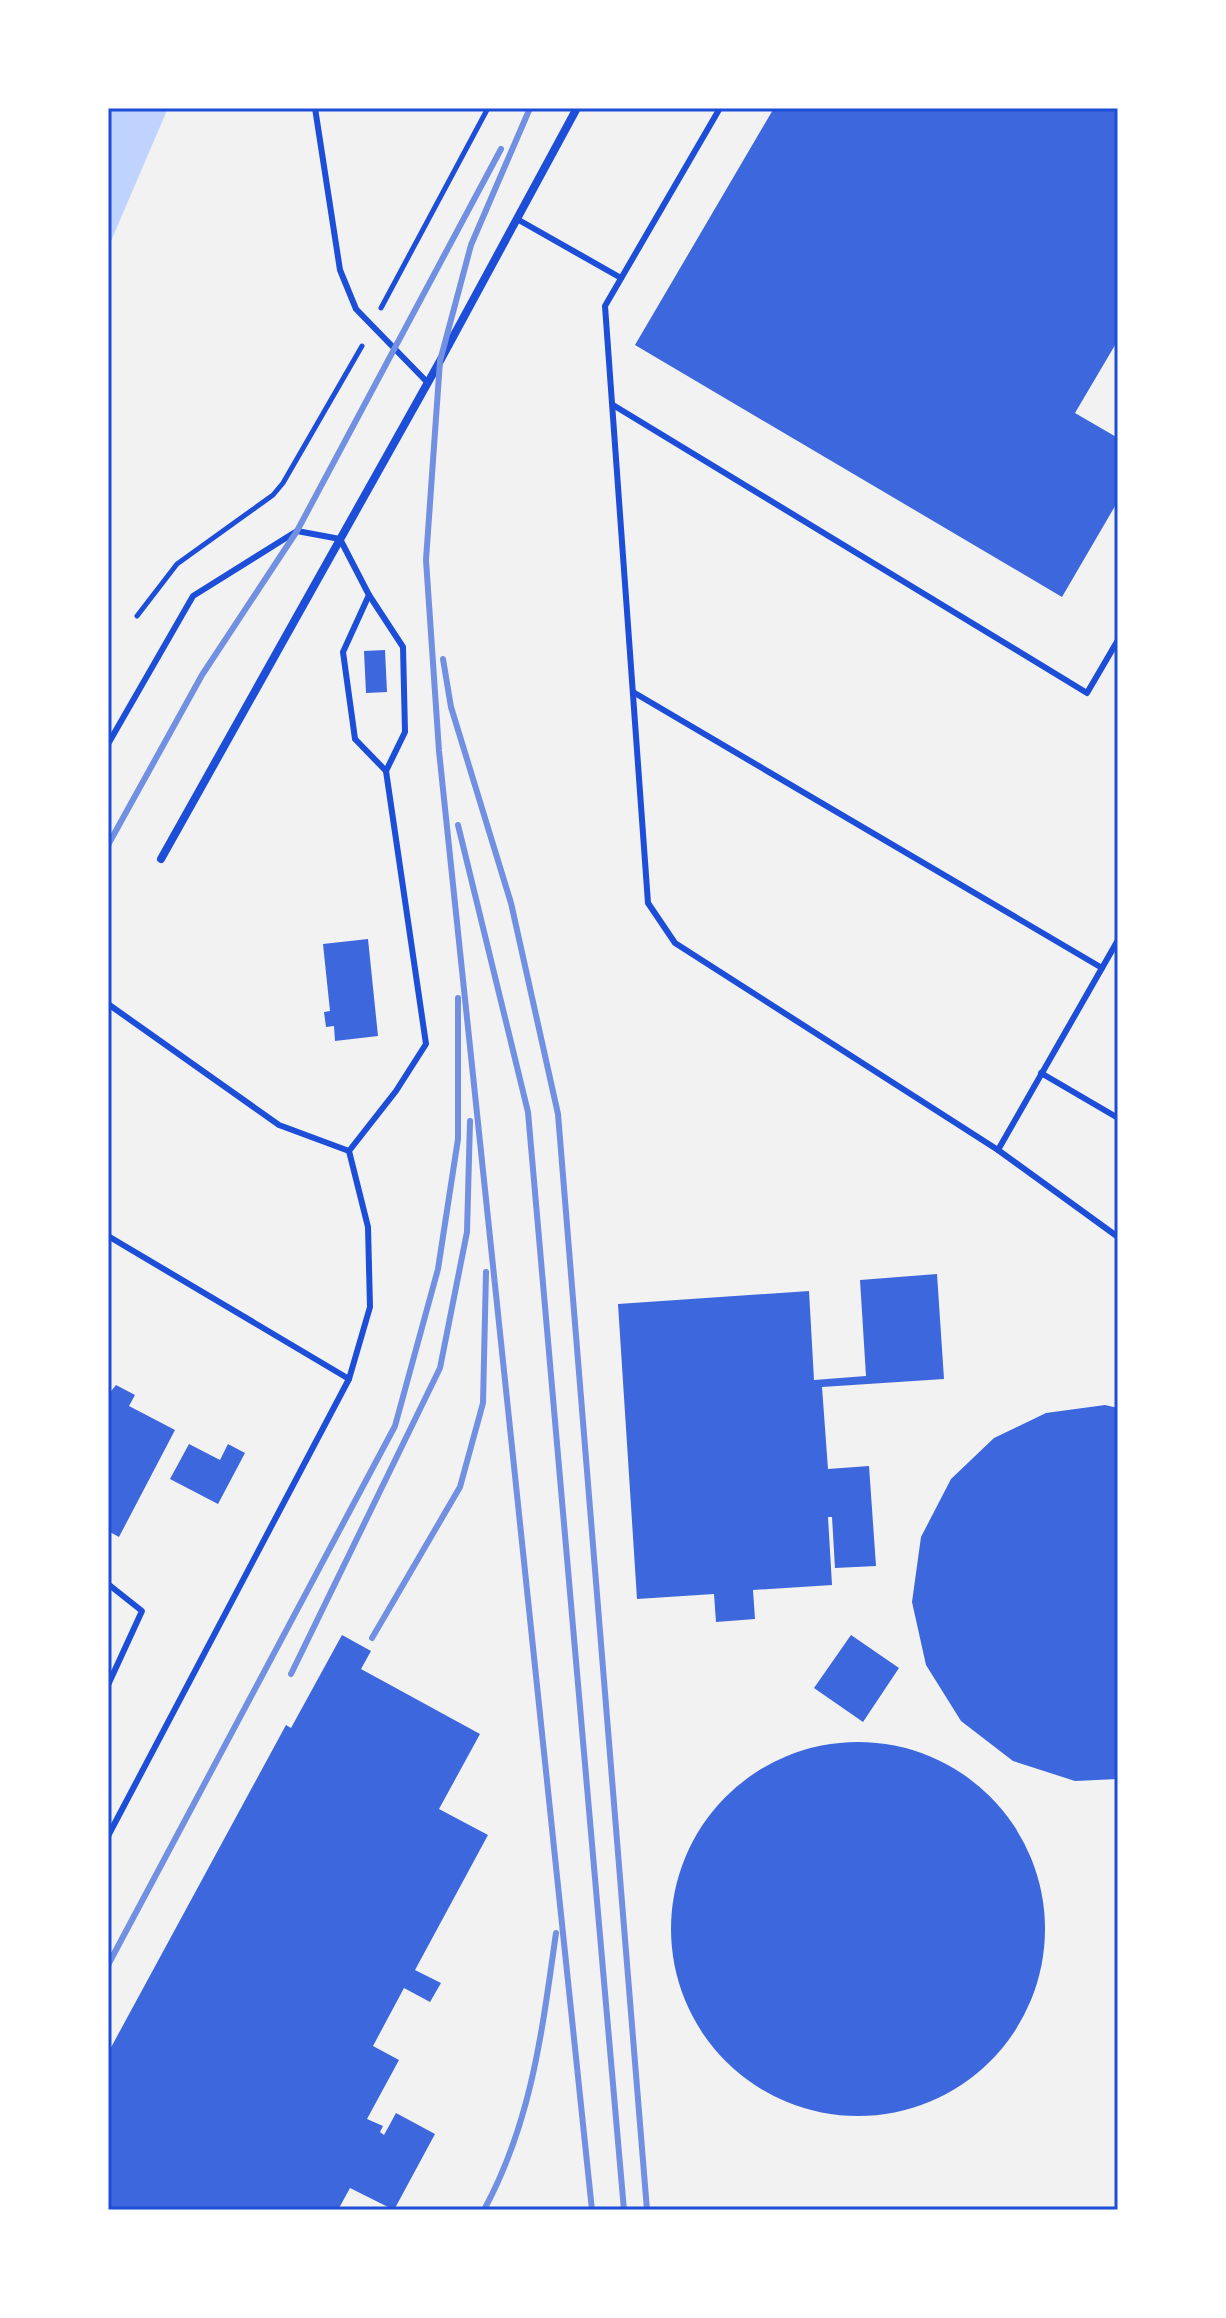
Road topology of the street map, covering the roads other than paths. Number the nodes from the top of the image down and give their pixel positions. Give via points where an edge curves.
1 (315, 108) edge
2 (577, 108) edge
3 (720, 108) edge
4 (517, 219) junction
5 (621, 278) junction
6 (428, 383) junction
7 (612, 405) junction
8 (340, 539) junction
9 (369, 595) junction
10 (1118, 640) edge
11 (633, 692) junction
12 (108, 744) edge
13 (386, 771) junction
14 (161, 859) dead end
15 (1118, 940) edge
16 (1102, 968) junction
17 (108, 1004) edge
18 (1041, 1073) junction
19 (1118, 1118) edge
20 (998, 1150) junction
21 (349, 1151) junction
22 (108, 1236) edge
23 (1118, 1237) edge
24 (349, 1379) junction
25 (108, 1584) edge
26 (108, 1685) edge
27 (108, 1836) edge

1 - 6 lane via 340,270 356,309
2 - 4 street
3 - 5 lane
4 - 5 lane
4 - 6 street
5 - 7 lane via 605,306
6 - 8 street
7 - 10 lane via 1087,693
7 - 11 lane
8 - 9 lane
8 - 12 lane via 297,531 193,596
8 - 14 street
9 - 13 lane via 403,647 405,732
9 - 13 lane via 343,652 355,739
11 - 16 lane
11 - 20 lane via 648,903 675,943
13 - 21 lane via 426,1044
15 - 16 lane
16 - 18 lane
17 - 21 lane via 279,1125
18 - 19 lane
18 - 20 lane
20 - 23 lane
21 - 24 lane via 368,1227 370,1307
22 - 24 lane
24 - 27 lane
25 - 26 lane via 142,1611

